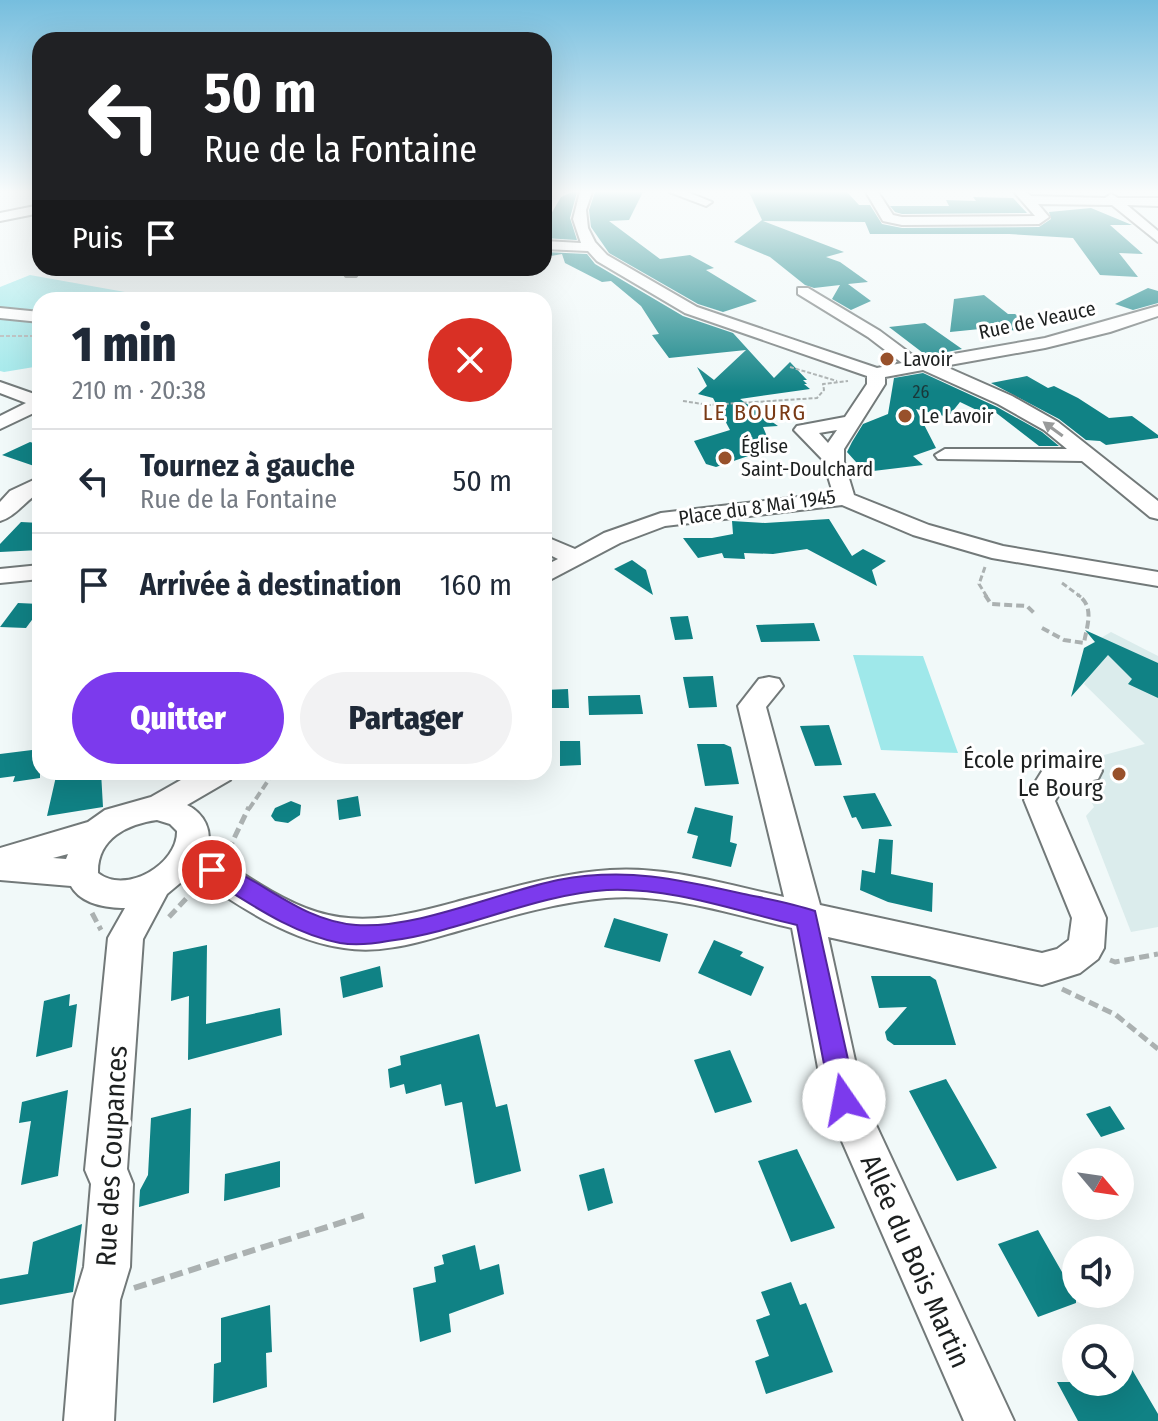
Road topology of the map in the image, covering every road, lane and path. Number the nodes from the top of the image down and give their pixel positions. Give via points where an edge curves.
1 (603, 258) edge
2 (803, 291) dead end
3 (1158, 311) edge
4 (0, 313) edge
5 (32, 316) edge
6 (0, 336) edge
7 (32, 336) edge
8 (921, 366) junction
9 (790, 367) dead end
10 (876, 378) junction
11 (840, 382) junction
12 (0, 387) edge
13 (32, 396) edge
14 (32, 400) edge
15 (683, 401) dead end
16 (850, 422) junction
17 (0, 423) edge
18 (804, 430) junction
19 (783, 433) dead end
20 (945, 455) dead end
21 (1086, 455) junction
22 (832, 457) junction
23 (32, 488) edge
24 (844, 498) junction
25 (1158, 512) edge
26 (0, 514) edge
27 (552, 547) edge
28 (575, 558) junction
29 (976, 564) dead end
30 (552, 571) edge
31 (32, 573) edge
32 (0, 576) edge
33 (1058, 581) dead end
34 (1158, 581) edge
35 (1036, 615) dead end
36 (1042, 628) dead end
37 (769, 686) dead end
38 (1087, 771) dead end
39 (205, 780) edge
40 (220, 780) edge
41 (157, 808) junction
42 (188, 821) junction
43 (98, 832) junction
44 (189, 856) junction
45 (0, 861) edge
46 (0, 869) edge
47 (90, 882) junction
48 (154, 887) junction
49 (807, 917) junction
50 (126, 938) junction
51 (1086, 948) junction
52 (1158, 954) edge
53 (1042, 969) junction
54 (1158, 1049) edge
55 (365, 1215) dead end
56 (97, 1300) junction
57 (89, 1421) edge
58 (989, 1421) edge

1 - 10 street via 691,310
2 - 8 street
3 - 8 street, Rue de Veauce via 1104,329
4 - 5 street
6 - 7 path
8 - 10 street, Rue de Veauce
21 -> 8 street via 1051,426 1005,400
9 - 11 path
10 - 11 path
10 - 16 street, Place du 8 Mai 1945
11 - 15 path via 823,384 817,398 709,405
12 - 13 street
14 - 17 street
16 - 18 street
16 - 22 street, Place du 8 Mai 1945
18 - 19 street
18 - 22 street
20 - 21 street
21 - 25 street
22 - 24 street, Place du 8 Mai 1945
23 - 26 street
24 - 28 street, Place du 8 Mai 1945 via 661,520
24 - 34 street via 1000,557 1077,574
27 - 28 street
28 - 30 street, Place du 8 Mai 1945
29 - 35 path via 987,568 979,584 991,604 1027,606
31 - 32 street
33 - 36 path via 1084,599 1090,612 1084,643
37 - 49 street, Allée du Bois Martin via 752,706
38 - 51 street via 1055,776 1039,800 1089,918
39 - 41 street
40 - 42 street
41 - 42 street
41 - 43 street via 126,814
42 - 44 street via 193,831
43 - 45 street
43 - 47 street via 81,859
44 - 48 street
44 - 49 street via 298,920 350,934 386,934 607,881 658,884
46 - 47 street via 31,868
47 - 48 street via 124,895
47 - 50 street
48 - 50 street, Rue des Coupances
49 - 53 street
49 - 58 street, Allée du Bois Martin via 844,1100
50 - 56 street, Rue des Coupances via 106,1170 112,1184 107,1267
51 - 52 path via 1115,962
51 - 53 street via 1067,962
53 - 54 path via 1062,989 1116,1015
55 - 56 path
56 - 57 street, Rue des Coupances

